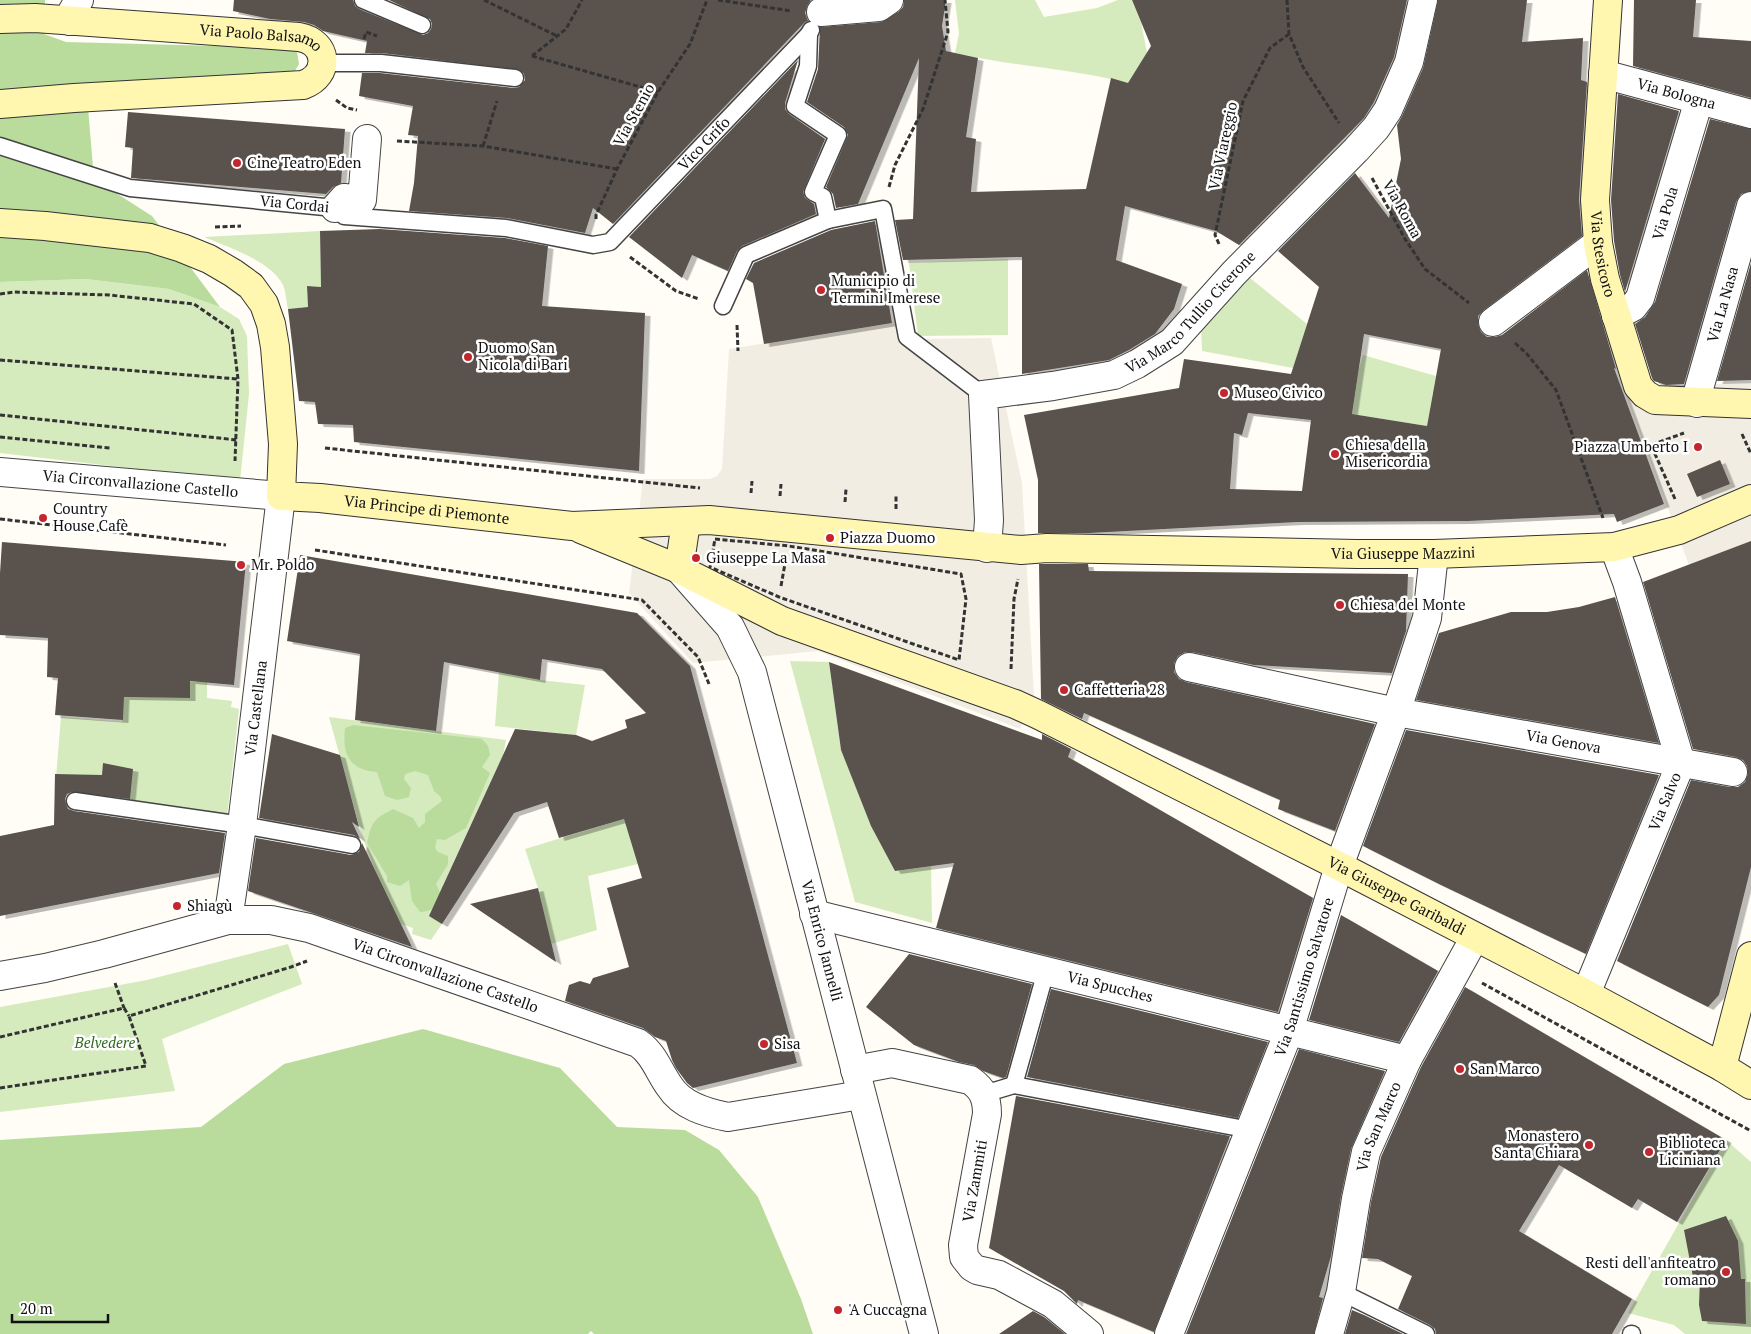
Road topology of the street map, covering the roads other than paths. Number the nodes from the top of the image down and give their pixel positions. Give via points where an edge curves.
1 (363, 0) edge
2 (889, 0) edge
3 (1423, 0) edge
4 (1608, 0) edge
5 (75, 10) edge
6 (0, 19) edge
7 (815, 23) junction
8 (422, 25) dead end
9 (323, 63) junction
10 (1604, 74) junction
11 (510, 77) road end
12 (1699, 100) junction
13 (0, 104) edge
14 (1751, 114) edge
15 (367, 139) dead end
16 (0, 146) edge
17 (1751, 206) edge
18 (335, 208) junction
19 (828, 220) junction
20 (0, 223) edge
21 (1598, 243) junction
22 (593, 245) joint
23 (723, 306) road end
24 (1616, 316) junction
25 (1493, 322) road end
26 (983, 395) junction
27 (1697, 403) junction
28 (1751, 404) edge
29 (0, 472) edge
30 (282, 496) junction
31 (1751, 499) edge
32 (686, 522) junction
33 (572, 526) junction
34 (1609, 535) junction
35 (986, 548) junction
36 (1434, 554) junction
37 (679, 569) junction
38 (1189, 667) dead end
39 (1396, 712) junction
40 (1681, 762) junction
41 (1733, 772) dead end
42 (75, 801) dead end
43 (242, 825) junction
44 (352, 845) dead end
45 (1339, 866) junction
46 (814, 914) junction
47 (228, 920) junction
48 (1476, 937) junction
49 (1751, 956) edge
50 (1046, 972) junction
51 (0, 976) edge
52 (1586, 994) junction
53 (1290, 1031) junction
54 (1408, 1060) junction
55 (1722, 1067) junction
56 (858, 1083) junction
57 (1014, 1085) junction
58 (1751, 1085) edge
59 (984, 1094) junction
60 (1250, 1130) junction
61 (1341, 1292) junction
62 (924, 1334) edge
63 (1089, 1334) edge
64 (1169, 1334) edge
65 (1330, 1334) edge
66 (1426, 1334) edge

1 - 8 lane
2 - 7 street via 879,6
3 - 26 street, Via Marco Tullio Cicerone via 1406,70 1376,128 1234,273 1172,342 1114,375
4 - 10 street, Via Stesicoro
5 - 6 street, Via Paolo Balsamo via 35,18
5 - 9 street, Via Paolo Balsamo via 307,38 319,48
7 - 19 lane via 808,66 795,106 838,134 813,192 824,197
7 - 22 lane, Vico Grifo via 610,242
9 - 11 lane via 381,63
9 - 13 street, Via Paolo Balsamo via 317,78 303,85
10 - 12 street, Via Bologna
10 - 21 street, Via Stesicoro via 1595,200
12 - 14 street, Via Bologna
12 - 24 street, Via Pola via 1640,298 1633,307
15 - 18 street via 362,200 344,198
16 - 18 lane, Via Cordai via 130,188
17 - 27 street, Via La Nasa
18 - 22 lane, Via Cordai via 344,216 506,228
19 - 23 lane via 746,255
19 - 26 lane via 883,209 907,337
20 - 30 street via 150,238 209,259 251,286 264,304 276,347 283,444
21 - 24 street, Via Stesicoro
21 - 25 street
24 - 27 street, Via Stesicoro via 1638,386 1644,394 1656,400
26 - 35 street via 989,520
27 - 28 street, Via Stesicoro
29 - 30 street, Via Circonvallazione Castello
30 - 33 street, Via Principe di Piemonte
30 - 43 street, Via Castellana
31 - 34 street, Via Giuseppe Mazzini via 1679,530
32 - 33 street, Via Giuseppe Mazzini
32 - 35 street, Via Giuseppe Mazzini via 709,520
32 - 37 street
33 - 37 street, Via Giuseppe Garibaldi
34 - 36 street, Via Giuseppe Mazzini
34 - 40 street, Via Salvo via 1627,582
35 - 36 street, Via Giuseppe Mazzini
36 - 39 street, Via Santissimo Salvatore via 1427,618
37 - 45 street, Via Giuseppe Garibaldi via 782,621 1039,714
37 - 46 street, Via Enrico Jannelli via 730,627 752,672
38 - 39 street, Via Genova
39 - 40 street, Via Genova
39 - 45 street, Via Santissimo Salvatore
40 - 41 street, Via Genova
40 - 52 street, Via Salvo
42 - 43 lane
43 - 44 lane
43 - 47 street, Via Castellana
45 - 48 street, Via Giuseppe Garibaldi
45 - 53 street, Via Santissimo Salvatore
46 - 50 street, Via Spucches
46 - 56 street, Via Enrico Jannelli
47 - 51 street, Via Circonvallazione Castello via 70,962
47 - 56 street, Via Circonvallazione Castello via 271,920 309,928 638,1043 651,1055 671,1090 707,1113 728,1117
48 - 52 street, Via Giuseppe Garibaldi
48 - 54 street, Via San Marco
49 - 55 street
50 - 53 street, Via Spucches
50 - 57 lane
52 - 55 street, Via Giuseppe Garibaldi
53 - 54 street, Via Spucches
53 - 60 street, Via Santissimo Salvatore
54 - 61 street, Via San Marco via 1366,1152
55 - 58 street, Via Giuseppe Garibaldi
56 - 59 street via 892,1063 970,1080
56 - 62 street, Via Enrico Jannelli
57 - 59 lane
57 - 60 lane
59 - 63 street, Via Zammiti via 987,1114 963,1245 964,1257 977,1270 999,1275 1053,1304
60 - 64 street, Via Santissimo Salvatore
61 - 65 street, Via San Marco
61 - 66 lane

